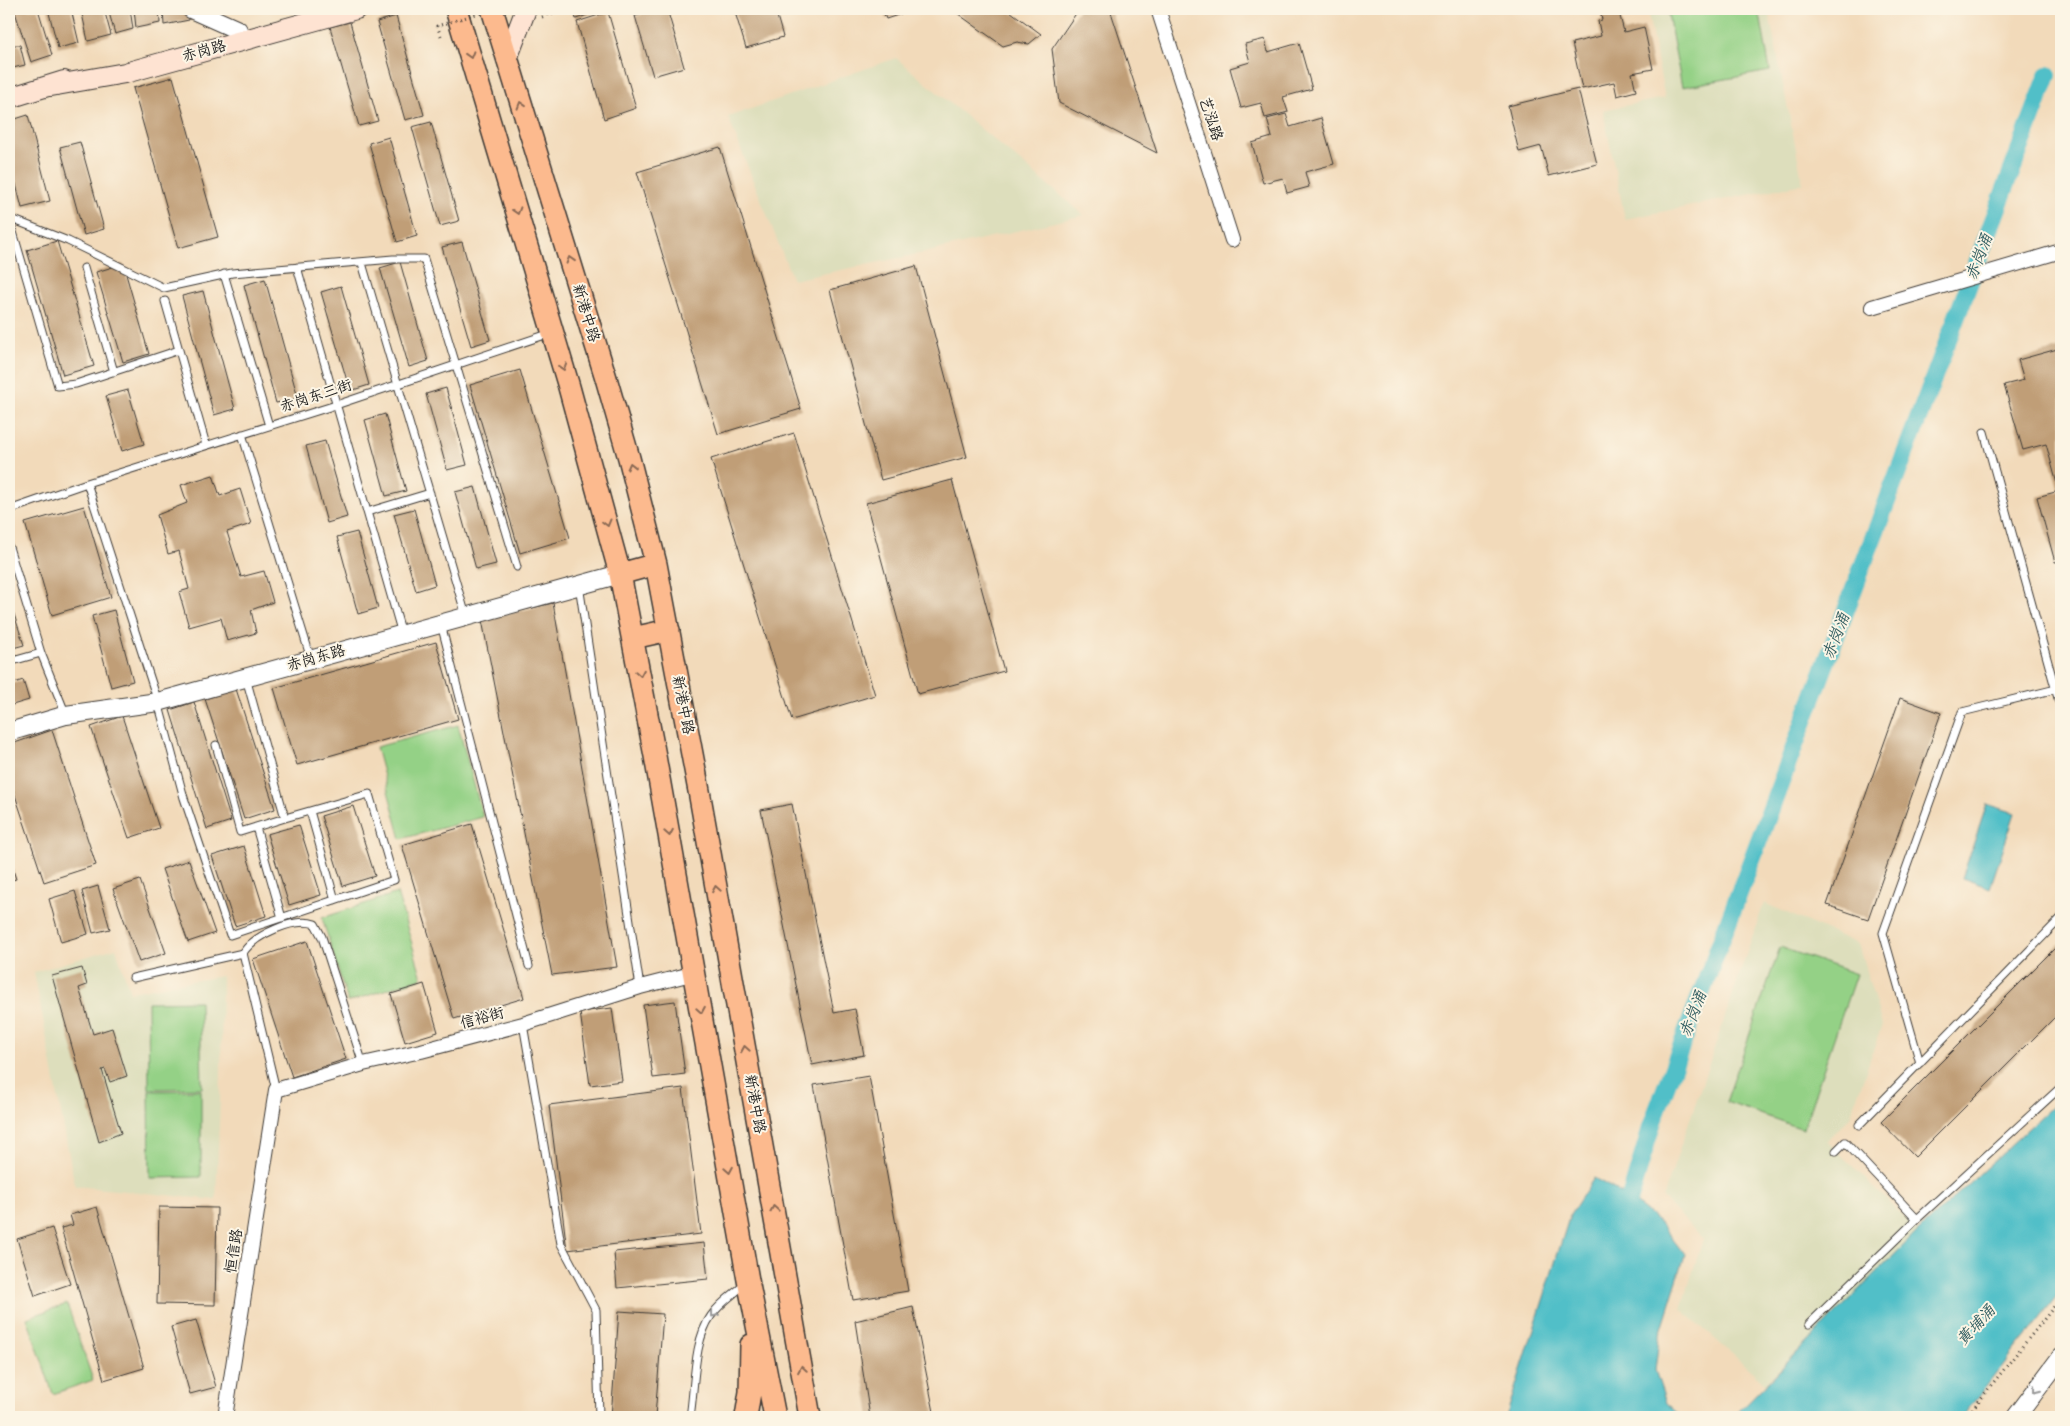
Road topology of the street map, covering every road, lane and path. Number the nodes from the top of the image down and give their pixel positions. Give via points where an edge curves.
1 (191, 9) edge
2 (310, 9) edge
3 (356, 9) edge
4 (456, 9) edge
5 (492, 9) edge
6 (526, 9) edge
7 (1158, 9) edge
8 (238, 30) junction
9 (441, 36) dead end
10 (507, 59) junction
11 (51, 86) junction
12 (9, 98) edge
13 (9, 218) edge
14 (1232, 240) dead end
15 (2061, 251) edge
16 (362, 263) junction
17 (297, 267) junction
18 (84, 268) dead end
19 (224, 274) junction
20 (165, 302) dead end
21 (1872, 307) dead end
22 (553, 332) junction
23 (178, 350) junction
24 (457, 364) junction
25 (114, 372) junction
26 (397, 384) junction
27 (336, 405) junction
28 (269, 426) junction
29 (1984, 432) dead end
30 (242, 434) junction
31 (206, 446) junction
32 (87, 483) junction
33 (430, 492) junction
34 (9, 510) edge
35 (367, 512) junction
36 (9, 547) edge
37 (656, 564) junction
38 (517, 567) dead end
39 (620, 574) junction
40 (579, 585) junction
41 (466, 616) junction
42 (441, 624) junction
43 (669, 630) junction
44 (402, 634) junction
45 (633, 638) junction
46 (41, 653) junction
47 (311, 660) junction
48 (9, 662) edge
49 (246, 678) junction
50 (2056, 689) junction
51 (158, 702) junction
52 (2061, 709) edge
53 (66, 715) junction
54 (9, 732) edge
55 (216, 745) dead end
56 (310, 811) junction
57 (285, 818) junction
58 (256, 827) junction
59 (335, 900) junction
60 (282, 918) junction
61 (2061, 918) edge
62 (243, 953) junction
63 (529, 966) dead end
64 (695, 973) junction
65 (134, 978) dead end
66 (640, 987) junction
67 (523, 1024) junction
68 (1920, 1063) junction
69 (363, 1064) junction
70 (2061, 1087) edge
71 (276, 1090) junction
72 (1859, 1126) dead end
73 (1836, 1151) dead end
74 (1917, 1219) junction
75 (748, 1280) junction
76 (2061, 1298) edge
77 (1809, 1324) dead end
78 (2061, 1357) edge
79 (9, 1410) edge
80 (11, 1417) edge
81 (225, 1417) edge
82 (599, 1417) edge
83 (690, 1417) edge
84 (746, 1417) edge
85 (775, 1417) edge
86 (806, 1417) edge
87 (1966, 1417) edge
88 (2016, 1417) edge

1 - 8 street
2 - 8 main road, 赤岗路
3 - 11 main road, 赤岗路 via 125,73
4 -> 22 main road
5 - 9 path, bridge via 437,26
5 - 10 main road, 新港中路
6 - 10 main road
7 - 14 street, 艺泓路
8 - 11 main road, 赤岗路
37 -> 10 main road, 新港中路 via 609,387
11 - 12 main road, 赤岗路
13 - 19 lane via 68,241 164,288
13 - 25 lane via 58,386
15 - 21 street
16 - 17 lane
16 - 24 lane via 424,259
16 - 26 lane
17 - 19 lane
17 - 27 lane
18 - 25 lane
19 - 28 lane
20 - 23 lane
22 - 24 lane, 赤岗东三街
22 -> 39 main road
23 - 25 lane
23 - 31 lane
24 - 26 lane, 赤岗东三街
24 - 38 lane
26 - 27 lane, 赤岗东三街
26 - 33 lane
27 - 28 lane, 赤岗东三街
27 - 35 lane
28 - 30 lane, 赤岗东三街
29 - 50 lane
30 - 31 lane, 赤岗东三街
30 - 47 lane
31 - 32 lane, 赤岗东三街
32 - 34 lane, 赤岗东三街
32 - 51 lane
33 - 35 lane
33 - 41 lane
35 - 44 lane
36 - 46 lane
37 - 39 main road
37 - 43 main road, 新港中路
39 - 40 street, 赤岗东路
39 - 45 main road
40 - 41 street, 赤岗东路
40 - 66 lane
41 - 42 street, 赤岗东路
42 - 44 street, 赤岗东路
42 - 63 lane
43 - 45 main road
86 -> 43 main road, 新港中路 via 744,1043
44 - 47 street, 赤岗东路
45 -> 64 main road
46 - 48 lane
46 - 53 lane
47 - 49 street, 赤岗东路
49 - 51 street, 赤岗东路
49 - 57 lane
50 - 52 lane
50 - 68 lane via 1962,712 1883,933
51 - 53 street, 赤岗东路
51 - 60 lane via 184,798 230,935
53 - 54 street, 赤岗东路
55 - 58 lane via 240,832
56 - 57 lane
56 - 59 lane
56 - 59 lane via 369,794 394,880
57 - 58 lane
58 - 60 lane
59 - 60 lane
61 - 68 lane
62 - 65 lane
62 - 69 lane via 248,944 280,927 309,922 315,924
62 - 71 lane
64 - 66 street, 信裕街
64 -> 75 main road
66 - 67 street, 信裕街
67 - 69 street, 信裕街
67 - 82 lane via 561,1244 596,1310
68 - 72 lane
69 - 71 street, 信裕街
70 - 74 lane
71 - 81 street, 恒信路
73 - 74 lane via 1846,1142
74 - 77 lane
75 -> 83 lane via 722,1304 705,1327 699,1347
75 - 84 main road via 752,1354
75 - 85 main road
76 - 87 path
78 -> 88 street
79 - 80 lane

